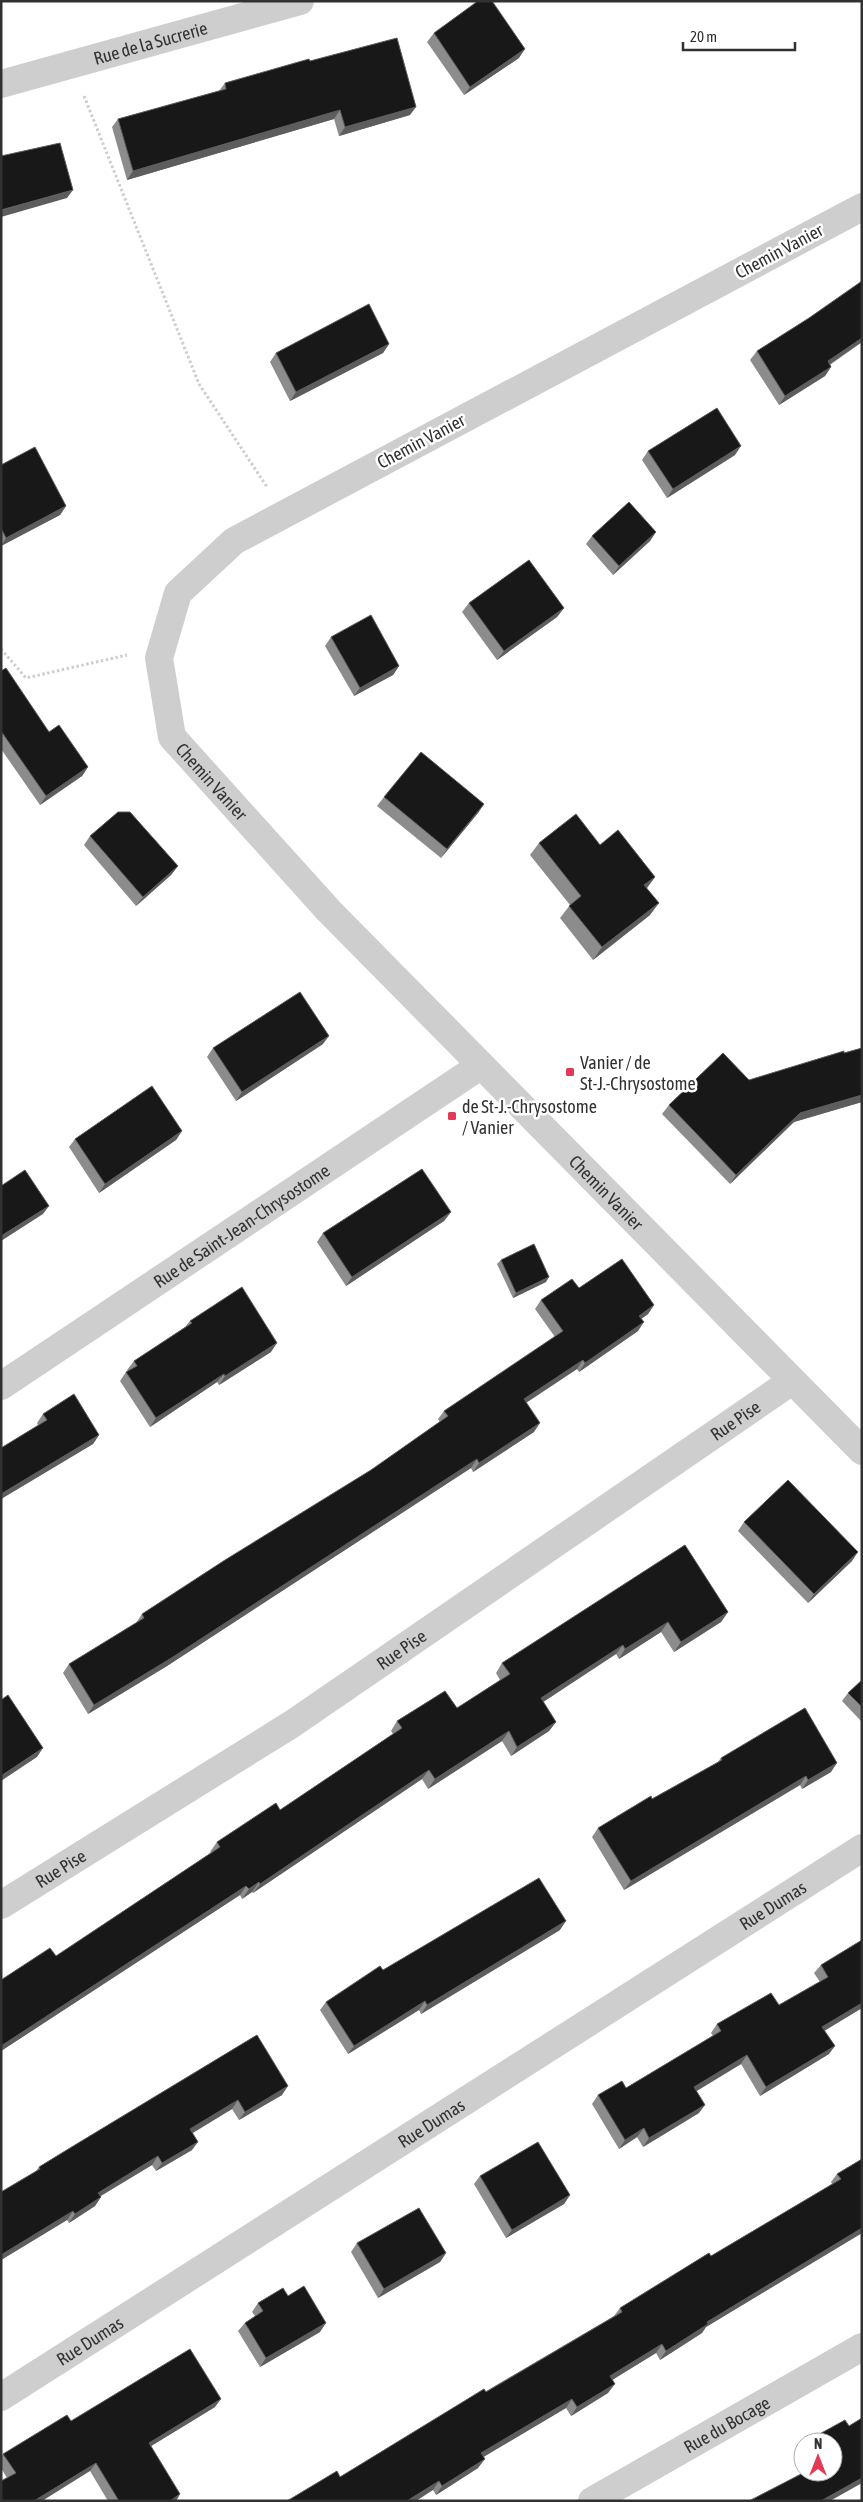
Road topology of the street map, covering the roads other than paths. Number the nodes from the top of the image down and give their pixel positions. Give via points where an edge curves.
1 (300, 1) edge
2 (1, 84) edge
3 (862, 207) edge
4 (480, 1066) junction
5 (792, 1381) junction
6 (1, 1386) edge
7 (862, 1451) edge
8 (862, 1848) edge
9 (1, 1905) edge
10 (862, 2347) edge
11 (1, 2397) edge
12 (592, 2501) edge

1 - 2 street, Rue de la Sucrerie
3 - 4 street, Chemin Vanier via 234,541 178,593 159,658 172,737 330,911
4 - 5 street, Chemin Vanier
4 - 6 street, Rue de Saint-Jean-Chrysostome
5 - 7 street, Chemin Vanier
5 - 9 street, Rue Pise via 292,1724
8 - 11 street, Rue Dumas
10 - 12 street, Rue du Bocage

